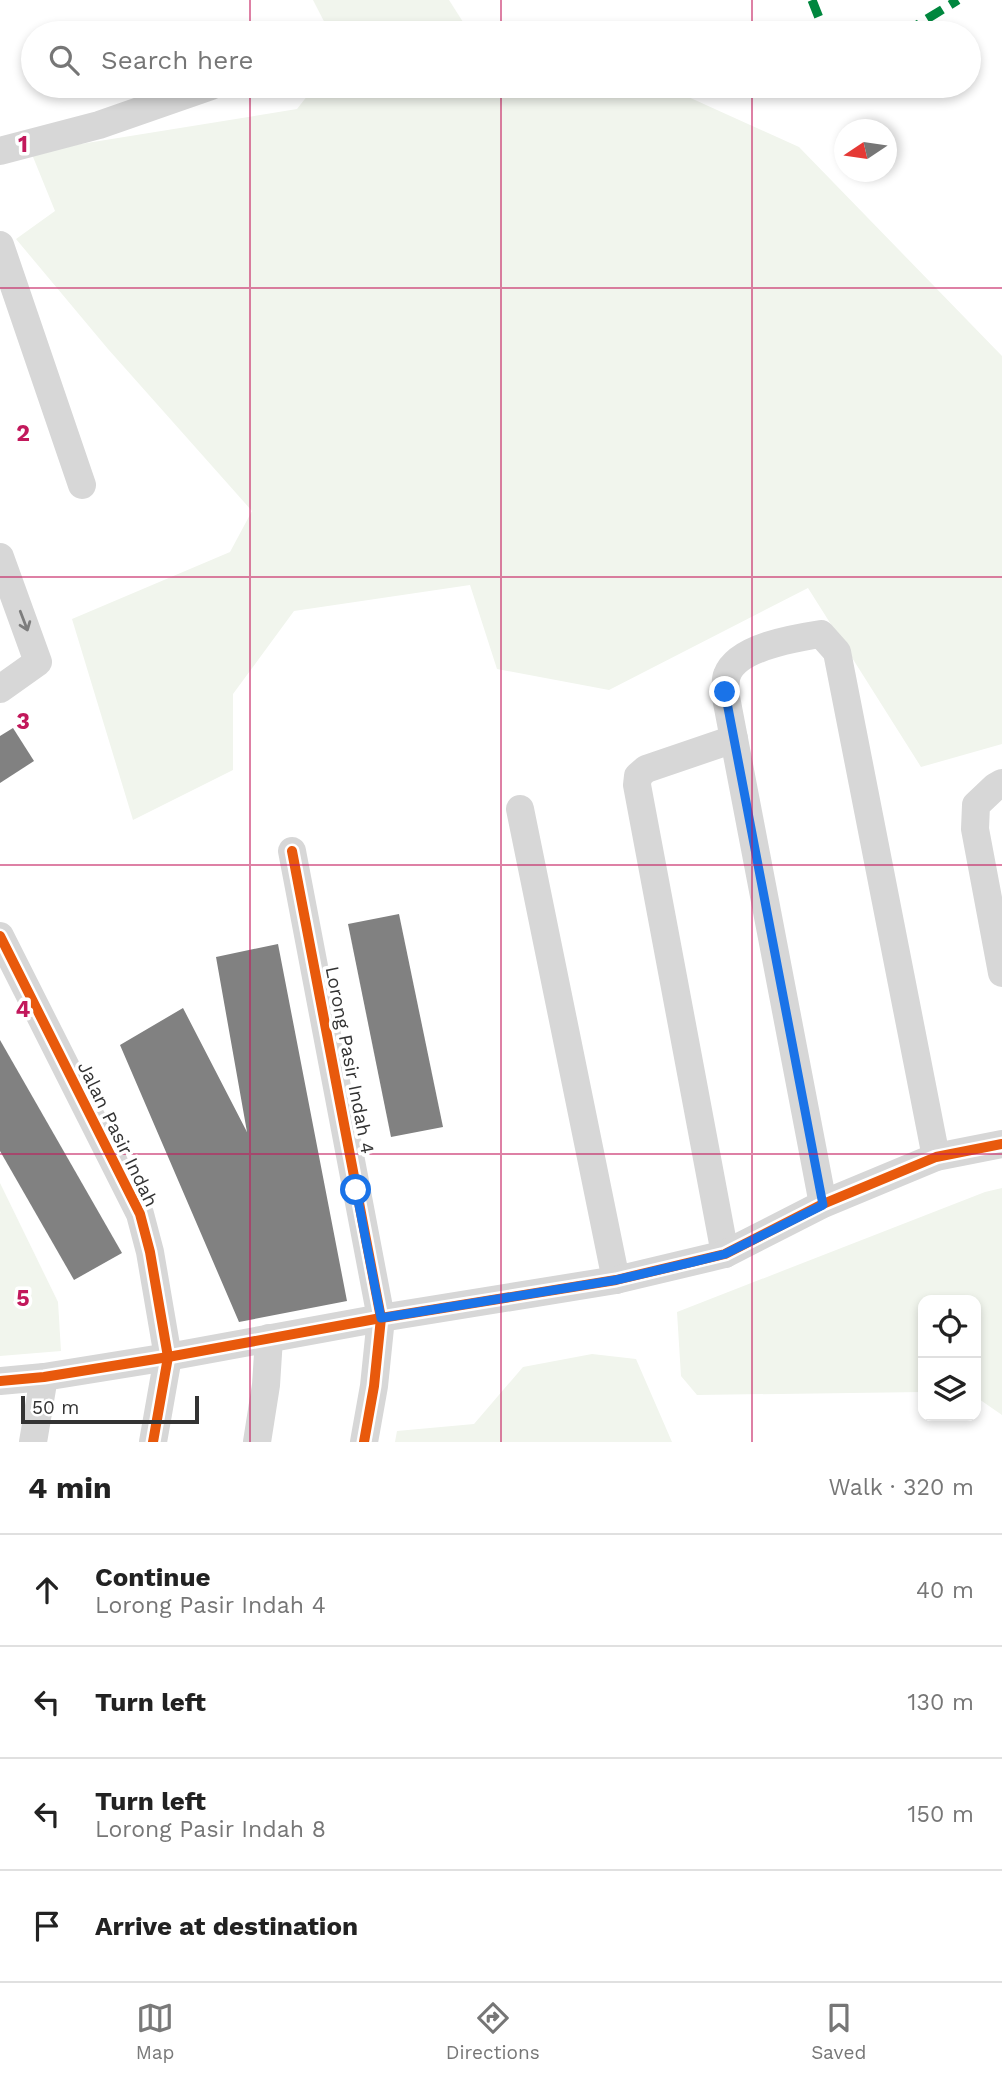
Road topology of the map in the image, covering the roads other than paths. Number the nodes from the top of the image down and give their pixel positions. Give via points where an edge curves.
1 (177, 98) edge
2 (0, 151) edge
3 (0, 245) edge
4 (82, 485) dead end
5 (0, 557) edge
6 (0, 689) edge
7 (734, 739) junction
8 (1002, 783) edge
9 (520, 809) dead end
10 (292, 851) dead end
11 (0, 936) edge
12 (1002, 973) edge
13 (1002, 1144) edge
14 (936, 1157) junction
15 (823, 1205) junction
16 (725, 1254) junction
17 (616, 1280) junction
18 (381, 1318) junction
19 (269, 1338) junction
20 (168, 1357) junction
21 (44, 1377) junction
22 (0, 1381) edge
23 (33, 1442) edge
24 (153, 1442) edge
25 (257, 1442) edge
26 (364, 1442) edge

1 - 2 street via 99,125
3 - 4 street
5 -> 6 street via 38,662
7 - 14 street via 725,692 727,674 742,657 779,640 821,634 837,652
7 - 15 street
7 - 16 street via 646,769 638,776 637,785
8 - 12 street via 976,805 975,829
9 - 17 street
10 - 18 street, Lorong Pasir Indah 4
11 - 20 street, Jalan Pasir Indah via 140,1214
13 - 14 street
14 - 15 street
15 - 16 street
16 - 17 street
17 - 18 street
18 - 19 street
18 - 26 street, Lorong Pasir Indah 4
19 - 20 street
19 - 25 street
20 - 21 street
20 - 24 street, Jalan Pasir Indah
21 - 22 street
21 - 23 street

